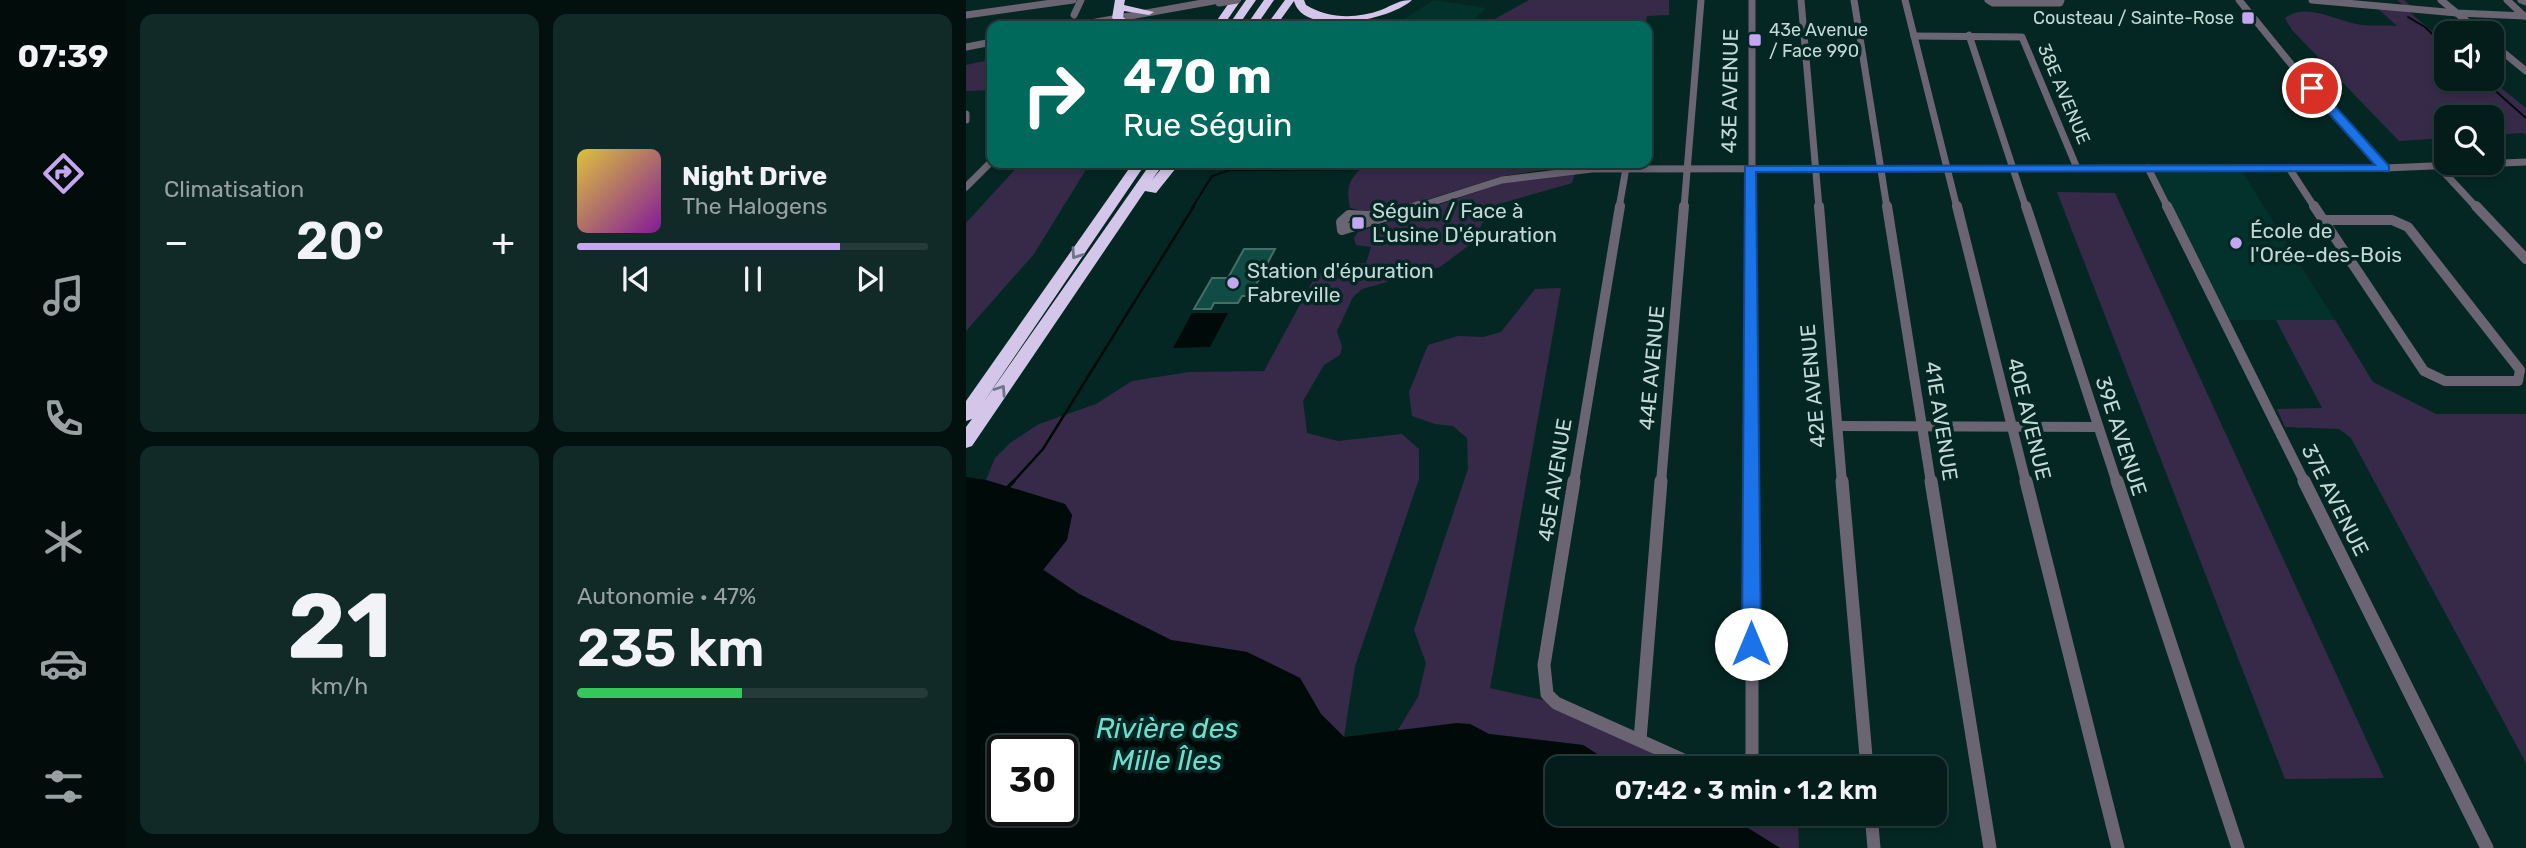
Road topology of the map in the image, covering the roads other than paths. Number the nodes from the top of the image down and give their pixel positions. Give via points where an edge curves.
1 (1073, 0) edge
2 (1081, 0) edge
3 (1237, 0) edge
4 (1251, 0) edge
5 (1269, 0) edge
6 (1290, 0) edge
7 (1299, 0) edge
8 (1406, 0) edge
9 (1416, 0) edge
10 (1702, 0) edge
11 (1752, 0) edge
12 (1801, 0) edge
13 (1854, 0) edge
14 (1905, 0) edge
15 (1988, 0) edge
16 (2061, 0) edge
17 (2239, 0) edge
18 (2312, 0) edge
19 (2369, 0) edge
20 (2441, 0) edge
21 (2507, 0) edge
22 (2521, 0) edge
23 (1222, 1) edge
24 (2526, 2) edge
25 (2375, 6) junction
26 (1149, 12) joint
27 (1123, 13) edge
28 (2457, 13) junction
29 (1227, 14) junction
30 (966, 15) edge
31 (1074, 15) dead end
32 (2525, 16) edge
33 (1093, 21) edge
34 (1104, 21) edge
35 (1222, 21) edge
36 (1236, 21) edge
37 (1254, 21) edge
38 (1275, 21) edge
39 (1366, 21) edge
40 (2467, 21) edge
41 (1969, 35) junction
42 (1914, 36) junction
43 (987, 43) edge
44 (966, 47) edge
45 (2504, 53) edge
46 (2526, 71) edge
47 (966, 114) edge
48 (966, 120) edge
49 (2515, 162) junction
50 (2526, 162) edge
51 (2504, 163) edge
52 (987, 166) edge
53 (1133, 168) edge
54 (1154, 168) edge
55 (1169, 168) edge
56 (1626, 168) junction
57 (1689, 168) junction
58 (1750, 168) junction
59 (1816, 168) junction
60 (1881, 168) junction
61 (1946, 168) junction
62 (2011, 168) junction
63 (2077, 168) junction
64 (2148, 168) junction
65 (2288, 168) junction
66 (2385, 168) junction
67 (2434, 168) edge
68 (2526, 172) edge
69 (2447, 175) edge
70 (966, 187) edge
71 (2324, 220) junction
72 (1342, 230) dead end
73 (1103, 241) junction
74 (2526, 259) edge
75 (966, 414) edge
76 (1838, 426) junction
77 (1922, 426) junction
78 (2011, 427) junction
79 (2098, 427) junction
80 (966, 441) edge
81 (1640, 740) junction
82 (1675, 756) edge
83 (1751, 756) edge
84 (1866, 756) edge
85 (1872, 826) edge
86 (1874, 848) edge
87 (1990, 848) edge
88 (2118, 848) edge
89 (2238, 848) edge
90 (2487, 848) edge

1 - 30 street
2 - 31 street
3 - 23 street, bridge
3 - 29 highway
4 - 36 highway
5 - 37 highway
6 - 38 highway
7 - 8 highway via 1311,13 1342,19 1381,13
9 - 39 highway via 1393,14
10 - 57 street, 44E AVENUE
11 - 58 street, 43E AVENUE
12 - 59 street, 42E AVENUE
13 - 60 street, 41E AVENUE
14 - 42 street, 40E AVENUE
15 - 16 street
17 - 66 street
18 - 25 street
19 - 25 street
20 - 28 street
21 - 32 street
22 - 24 street
23 - 26 street
23 - 27 street
23 - 29 highway
25 - 28 street
26 - 27 highway
27 - 33 street
27 - 34 street
28 - 32 street
28 - 40 street
29 - 35 highway
41 - 42 street
41 - 62 street, 39E AVENUE
41 - 63 street, 38E AVENUE via 2017,35 2024,40
42 - 61 street, 40E AVENUE
43 - 44 street
45 - 46 street
47 - 48 street
49 - 50 street
49 - 51 street
49 - 68 street
52 - 70 street
53 -> 75 highway
54 - 73 highway
55 - 73 highway
56 - 57 street
56 - 72 street via 1521,177 1387,217 1349,215 1341,222
56 - 81 street, 45E AVENUE via 1544,665 1547,694 1556,703
57 - 58 street
57 - 81 street, 44E AVENUE
58 - 59 street
58 - 83 street, 43E AVENUE
59 - 60 street
59 - 76 street, 42E AVENUE
60 - 61 street
60 - 77 street, 41E AVENUE
61 - 62 street
61 - 78 street, 40E AVENUE
62 - 63 street
62 - 79 street, 39E AVENUE
63 - 64 street
64 - 65 street
64 - 90 street, 37E AVENUE
65 - 66 street
65 - 71 street
66 - 67 street
69 - 74 street
71 - 71 street via 2392,220 2408,227 2504,350 2521,376 2518,381 2445,381 2424,371
80 -> 73 highway
76 - 77 street
76 - 84 street, 42E AVENUE
77 - 78 street
77 - 87 street, 41E AVENUE
78 - 79 street
78 - 88 street, 40E AVENUE
79 - 89 street, 39E AVENUE
81 - 82 street
85 - 86 street

